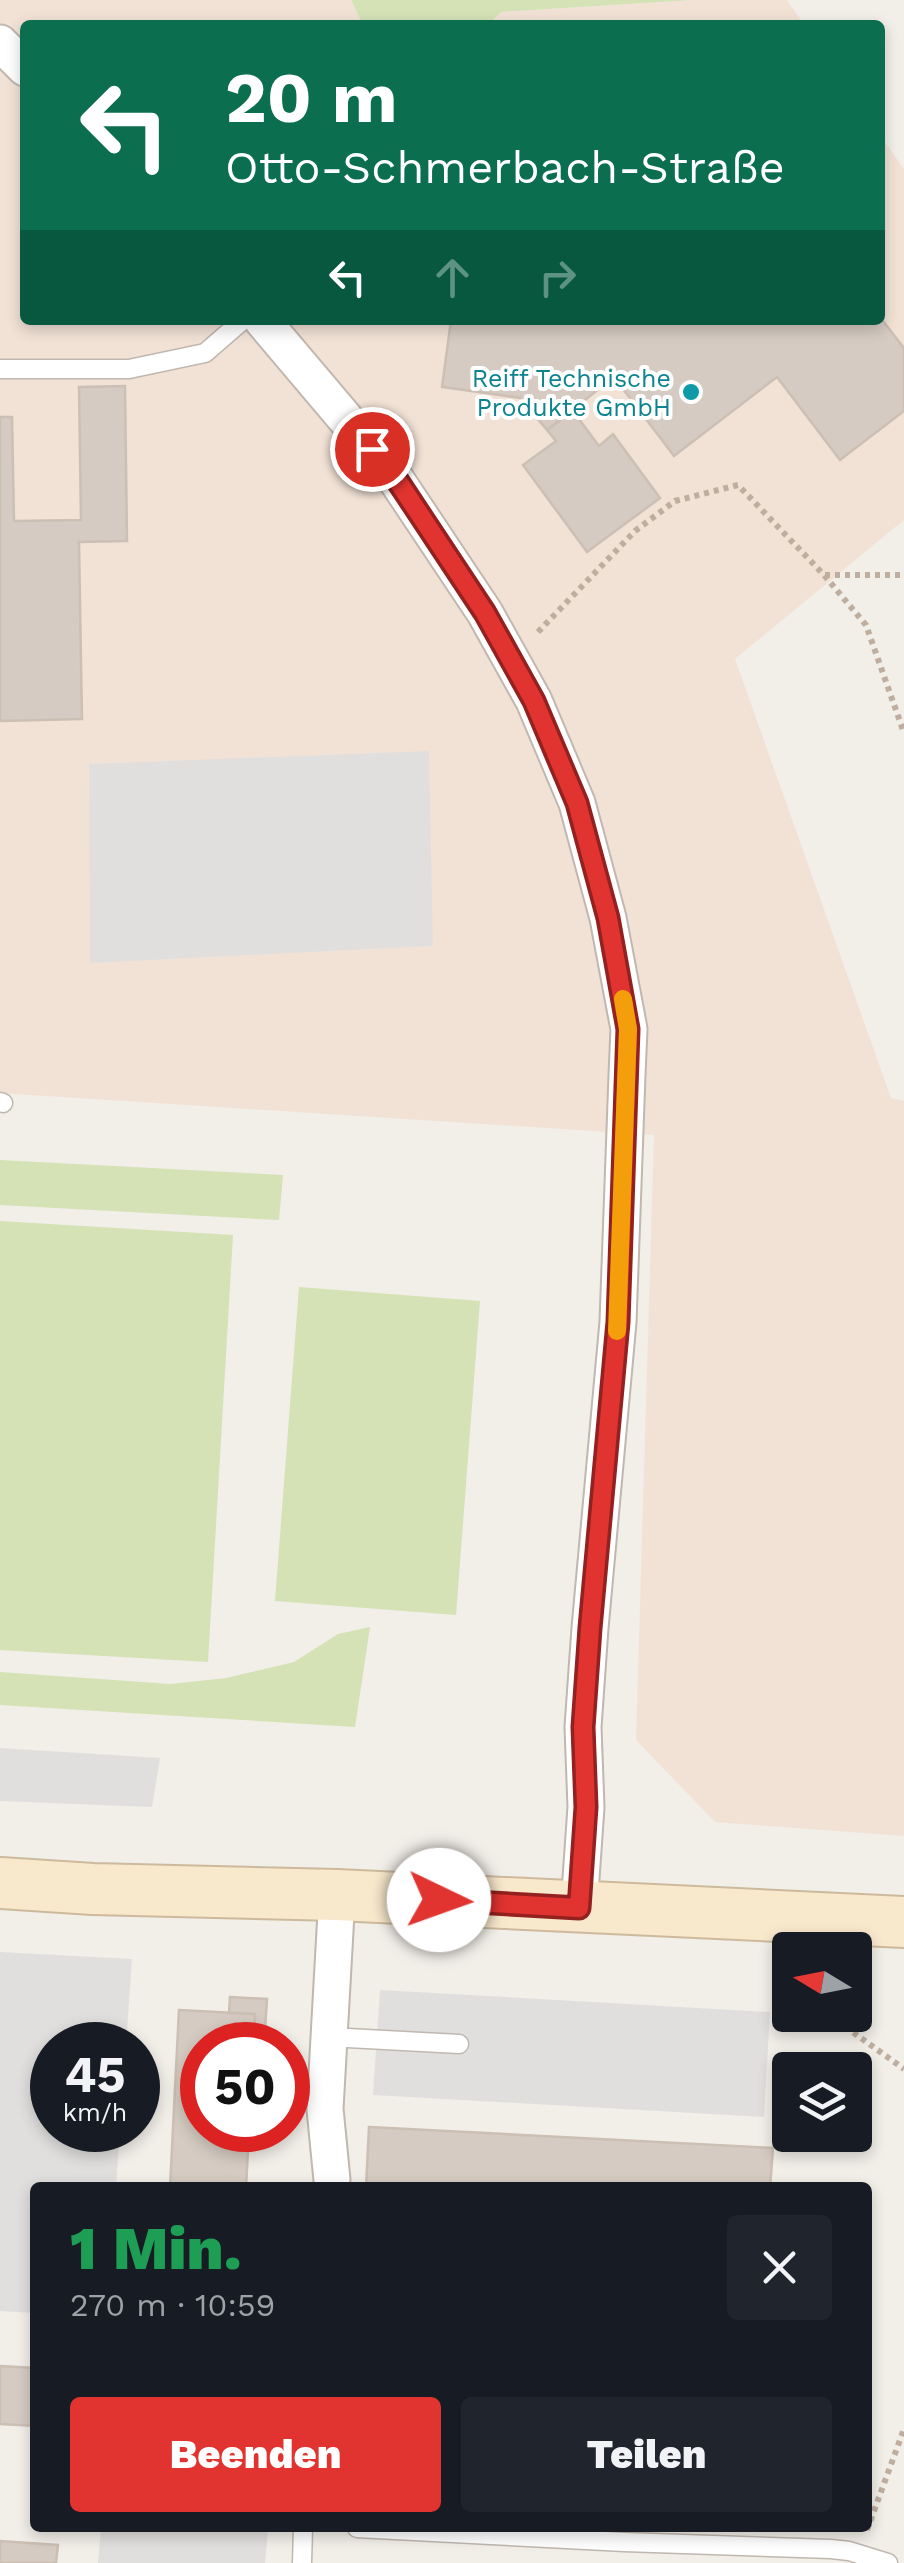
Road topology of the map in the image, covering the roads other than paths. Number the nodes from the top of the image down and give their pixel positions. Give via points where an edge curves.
1 (0, 43) edge
2 (20, 63) edge
3 (237, 325) edge
4 (266, 325) edge
5 (0, 369) edge
6 (0, 1884) edge
7 (337, 1895) junction
8 (579, 1908) junction
9 (904, 1922) edge
10 (328, 2037) junction
11 (458, 2044) dead end
12 (332, 2182) edge
13 (303, 2532) edge
14 (433, 2532) edge
15 (302, 2563) edge
16 (888, 2563) edge

1 - 2 street
3 - 5 lane via 205,354 128,368
4 - 8 street via 393,474 485,613 534,701 577,803 608,918 628,1029 618,1322 583,1727
6 - 7 main road
7 - 8 main road
7 - 10 street
8 - 9 main road
10 - 11 lane
10 - 12 street
13 - 15 lane
14 - 16 lane via 831,2549

